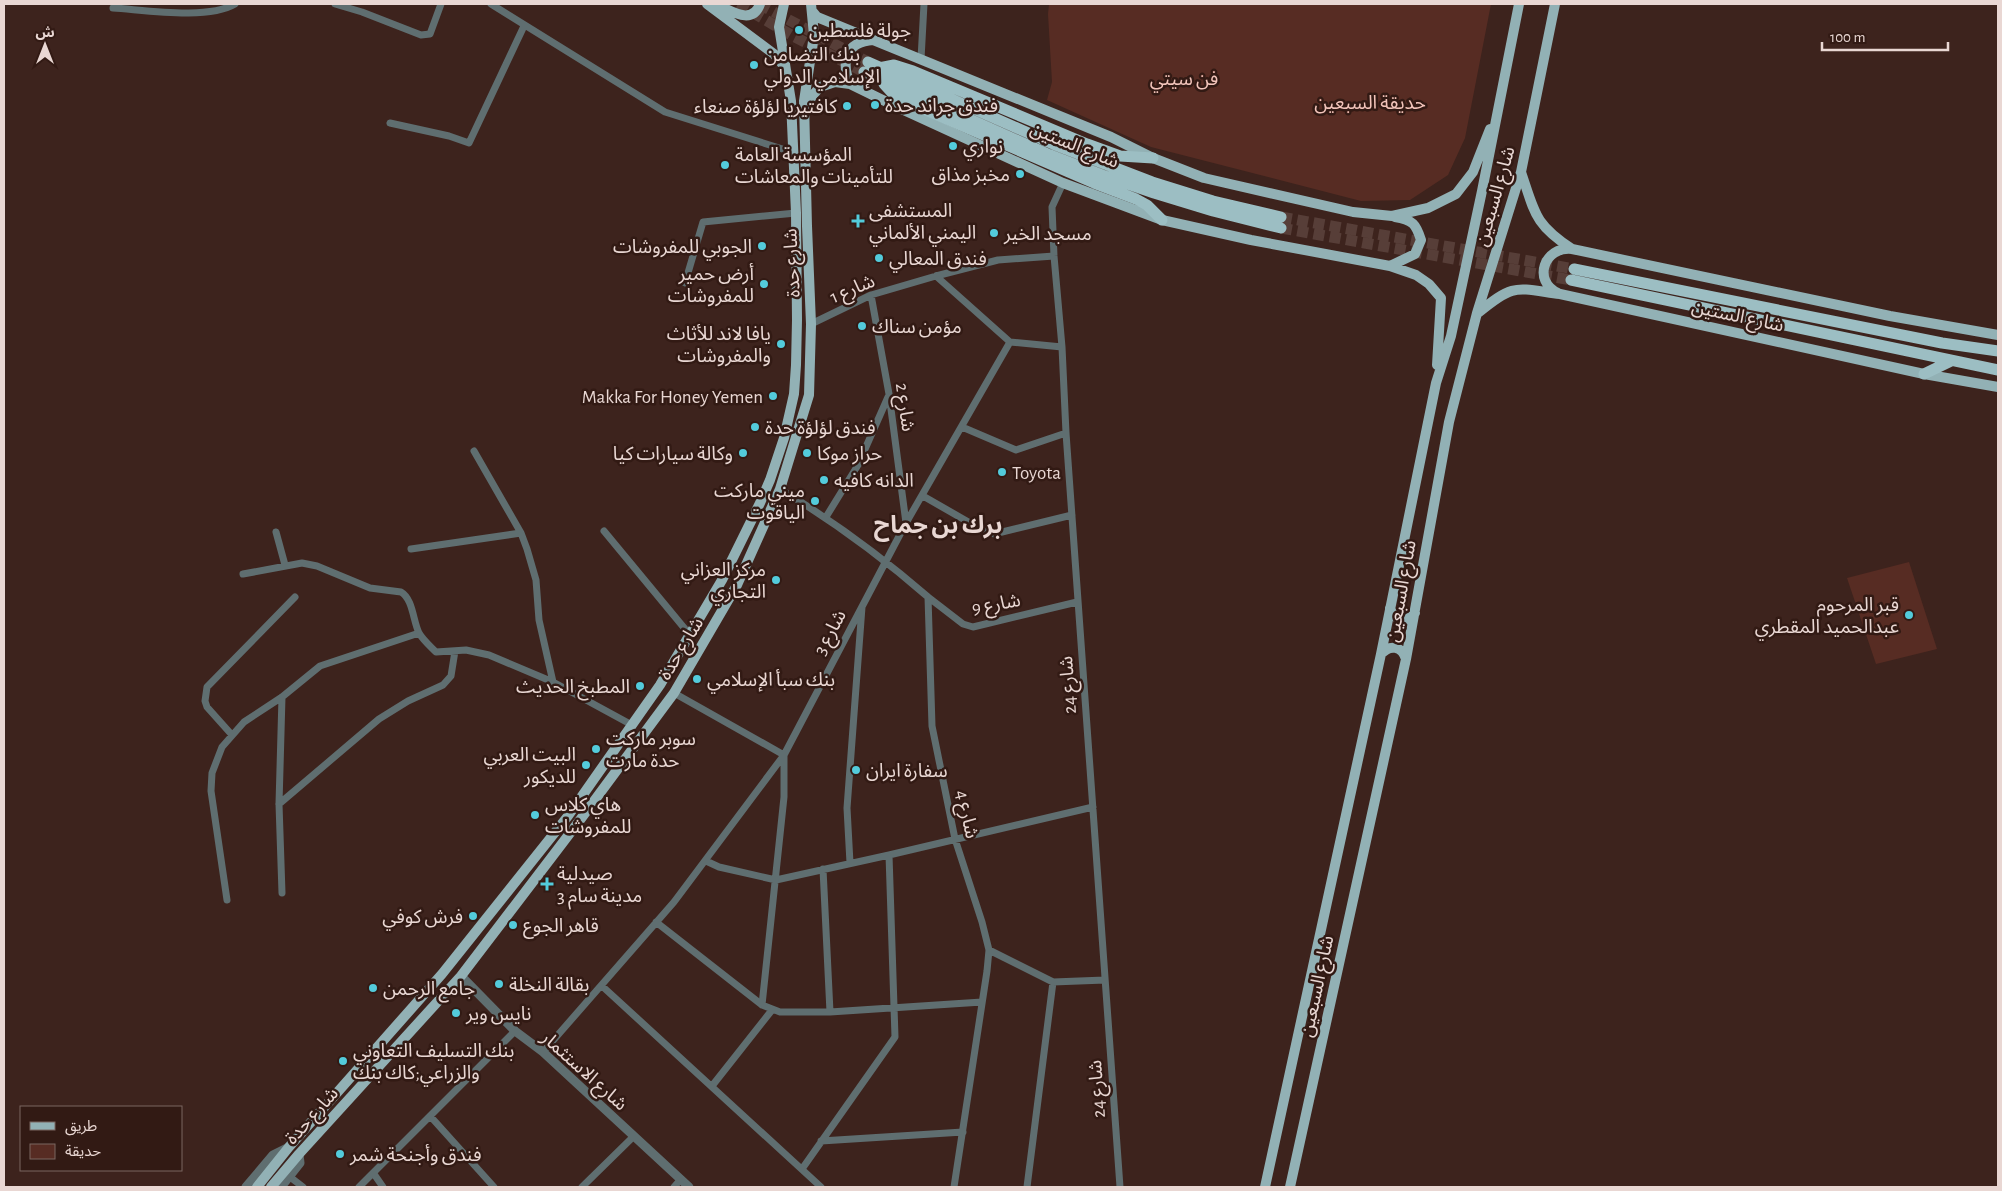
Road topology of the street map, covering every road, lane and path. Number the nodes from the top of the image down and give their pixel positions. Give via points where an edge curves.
1 (236, 4) edge
2 (335, 4) edge
3 (441, 4) edge
4 (491, 4) edge
5 (707, 4) edge
6 (715, 4) edge
7 (760, 4) edge
8 (784, 4) edge
9 (924, 4) edge
10 (1519, 4) edge
11 (1555, 4) edge
12 (812, 7) edge
13 (113, 8) dead end
14 (524, 26) junction
15 (874, 40) junction
16 (921, 59) junction
17 (866, 67) tunnel mouth
18 (786, 68) junction
19 (879, 73) junction
20 (850, 84) junction
21 (1500, 105) junction
22 (805, 111) junction
23 (390, 123) dead end
24 (792, 152) junction
25 (1153, 158) junction
26 (1521, 172) junction
27 (1063, 183) junction
28 (796, 213) junction
29 (1392, 216) junction
30 (1162, 220) junction
31 (1281, 222) tunnel mouth
32 (1572, 249) junction
33 (1054, 256) junction
34 (1390, 266) junction
35 (936, 276) junction
36 (685, 283) dead end
37 (1560, 294) junction
38 (871, 296) junction
39 (1477, 313) junction
40 (811, 324) junction
41 (1998, 335) edge
42 (1010, 342) junction
43 (1062, 348) junction
44 (1998, 351) edge
45 (1951, 361) junction
46 (810, 363) junction
47 (796, 365) junction
48 (1998, 370) edge
49 (1924, 374) junction
50 (1436, 383) junction
51 (1998, 387) edge
52 (889, 394) junction
53 (962, 427) junction
54 (1066, 433) junction
55 (474, 451) dead end
56 (780, 489) junction
57 (923, 496) junction
58 (1072, 515) junction
59 (826, 517) junction
60 (906, 523) junction
61 (604, 531) dead end
62 (276, 532) dead end
63 (522, 533) junction
64 (411, 549) dead end
65 (886, 561) junction
66 (285, 565) junction
67 (243, 574) dead end
68 (295, 597) dead end
69 (928, 598) junction
70 (1078, 602) junction
71 (862, 604) junction
72 (1390, 608) junction
73 (1415, 613) junction
74 (419, 633) junction
75 (690, 635) junction
76 (455, 651) junction
77 (1381, 654) junction
78 (1406, 659) junction
79 (553, 682) junction
80 (674, 693) junction
81 (282, 697) junction
82 (632, 725) junction
83 (232, 735) junction
84 (784, 755) junction
85 (279, 804) junction
86 (1093, 807) junction
87 (956, 839) junction
88 (889, 855) junction
89 (706, 861) junction
90 (850, 863) junction
91 (823, 869) junction
92 (776, 880) junction
93 (282, 893) dead end
94 (227, 900) dead end
95 (656, 922) junction
96 (988, 950) junction
97 (460, 976) junction
98 (1105, 980) junction
99 (1053, 982) junction
100 (602, 986) junction
101 (982, 1002) junction
102 (762, 1005) junction
103 (895, 1008) junction
104 (772, 1010) junction
105 (830, 1012) junction
106 (515, 1031) junction
107 (543, 1052) junction
108 (712, 1086) junction
109 (431, 1117) junction
110 (963, 1132) junction
111 (634, 1136) junction
112 (822, 1141) junction
113 (289, 1147) junction
114 (299, 1154) junction
115 (802, 1169) junction
116 (374, 1174) junction
117 (290, 1177) junction
118 (681, 1180) junction
119 (1291, 1186) edge
120 (246, 1187) edge
121 (257, 1187) edge
122 (271, 1187) edge
123 (281, 1187) edge
124 (303, 1187) edge
125 (359, 1187) edge
126 (383, 1187) edge
127 (494, 1187) edge
128 (582, 1187) edge
129 (674, 1187) edge
130 (689, 1187) edge
131 (821, 1187) edge
132 (954, 1187) edge
133 (1027, 1187) edge
134 (1120, 1187) edge
135 (1265, 1187) edge

1 - 13 street via 198,13
2 - 3 street via 421,35 430,34
4 - 14 street
5 - 18 main road via 774,54
6 - 7 main road via 746,16 757,10
8 - 18 main road, شارع حدة via 778,27
9 - 16 street
10 - 21 main road, شارع السبعين
11 - 26 main road, شارع السبعين
12 - 15 main road via 817,17
12 - 22 main road, شارع حدة via 814,35 806,80
14 - 23 street via 469,143
14 - 24 street via 665,112
15 - 16 main road
15 - 20 main road via 865,40 848,53 844,64
16 - 25 main road
17 - 19 highway, شارع الستين
18 - 24 main road, شارع حدة via 791,100
19 - 25 highway via 894,65 1120,156
19 - 30 highway via 895,96 1136,199
19 - 31 highway, شارع الستين via 1152,182
20 - 22 main road via 835,82 820,87
20 - 27 main road
21 - 29 main road via 1473,172 1456,194 1428,208
21 - 50 main road, شارع السبعين via 1450,336
22 - 40 main road, شارع حدة
24 - 28 main road, شارع حدة
25 - 29 main road via 1230,185 1353,212
26 - 32 main road, شارع الستين via 1538,220 1552,236
26 - 39 main road, شارع السبعين
27 - 30 main road
27 - 33 street, شارع 24 via 1052,207
28 - 36 street via 703,222
28 - 47 main road, شارع حدة
29 - 34 main road via 1407,219 1417,226 1421,240 1415,254
30 - 34 main road
32 - 37 main road via 1555,252 1545,266 1546,283
32 - 41 main road, شارع الستين via 1890,316
33 - 35 street, شارع 1 via 998,260
33 - 43 street, شارع 24
34 - 50 main road via 1429,284 1441,298
35 - 38 street, شارع 1
35 - 42 street
37 - 39 main road, شارع الستين via 1511,290
37 - 49 main road, شارع الستين
38 - 40 street, شارع 1
38 - 52 street, شارع 2
39 - 73 main road, شارع السبعين via 1449,422
40 - 46 main road, شارع حدة
42 - 43 street
42 - 53 street, شارع 3
43 - 54 street, شارع 24
44 - 45 highway, شارع الستين via 1932,342 1573,274
45 - 48 highway, شارع الستين
45 - 49 highway
46 - 47 main road
46 - 56 main road, شارع حدة via 809,395
47 - 75 main road, شارع حدة via 794,394 770,480 722,580
49 - 51 main road, شارع الستين
50 - 72 main road, شارع السبعين
52 - 59 street via 858,465
52 - 60 street, شارع 2
53 - 54 street via 1016,450
53 - 57 street, شارع 3
54 - 58 street, شارع 24
55 - 63 street
56 - 59 street
56 - 80 main road, شارع حدة via 737,585
57 - 58 street via 994,534
57 - 60 street, شارع 3
58 - 70 street, شارع 24
59 - 65 street
60 - 65 street, شارع 3
61 - 75 street
62 - 66 street
63 - 64 street
63 - 79 street via 536,580 539,620
65 - 69 street
65 - 71 street, شارع 3
66 - 67 street
66 - 74 street via 302,563 318,566 370,588 405,594
68 - 83 street via 207,687 207,707
69 - 70 street, شارع 9 via 973,627
69 - 87 street, شارع 4 via 932,726
70 - 86 street, شارع 24
71 - 84 street, شارع 3
71 - 90 street via 848,808
72 - 73 main road via 1401,620 1409,619
72 - 77 main road, شارع السبعين
73 - 78 main road, شارع السبعين
74 - 76 street via 436,652
74 - 81 street via 320,666
75 - 82 main road, شارع حدة
76 - 79 street via 489,654
76 - 85 street via 451,676 443,685 408,701 380,719
77 - 78 main road via 1387,648 1395,647
77 - 135 main road, شارع السبعين
78 - 119 main road, شارع السبعين
79 - 82 street
80 - 84 street
80 - 97 main road, شارع حدة
81 - 83 street via 244,722
81 - 85 street
82 - 113 main road, شارع حدة via 568,816 442,974
83 - 94 street via 222,747 212,773 210,791
84 - 89 street, شارع 3
84 - 92 street via 784,797
85 - 93 street
86 - 87 street
86 - 98 street, شارع 24
87 - 88 street
87 - 96 street, شارع 4
88 - 90 street
88 - 103 street
89 - 92 street
89 - 95 street, شارع 3
90 - 91 street
91 - 92 street
91 - 105 street
92 - 102 street
95 - 100 street, شارع 3
95 - 102 street
96 - 99 street
96 - 101 street, شارع 4
97 - 106 street, شارع الاستثمار
97 - 114 main road, شارع حدة
98 - 99 street
98 - 134 street, شارع 24
99 - 133 street
100 - 107 street, شارع 3
100 - 108 street
101 - 103 street
101 - 110 street, شارع 4
102 - 104 street
103 - 105 street
103 - 112 street via 894,1036
104 - 105 street
104 - 108 street
106 - 107 street, شارع الاستثمار
106 - 109 street
107 - 111 street, شارع الاستثمار
108 - 115 street
109 - 116 street
109 - 127 street
110 - 112 street
110 - 132 street, شارع 4
111 - 118 street, شارع الاستثمار
111 - 128 street
112 - 115 street
113 - 120 street via 273,1155
113 - 121 main road, شارع حدة
114 - 117 street via 300,1163
114 - 122 main road, شارع حدة
115 - 131 street
116 - 125 street
116 - 126 street
117 - 123 street
117 - 124 street
118 - 129 street
118 - 130 street, شارع الاستثمار

